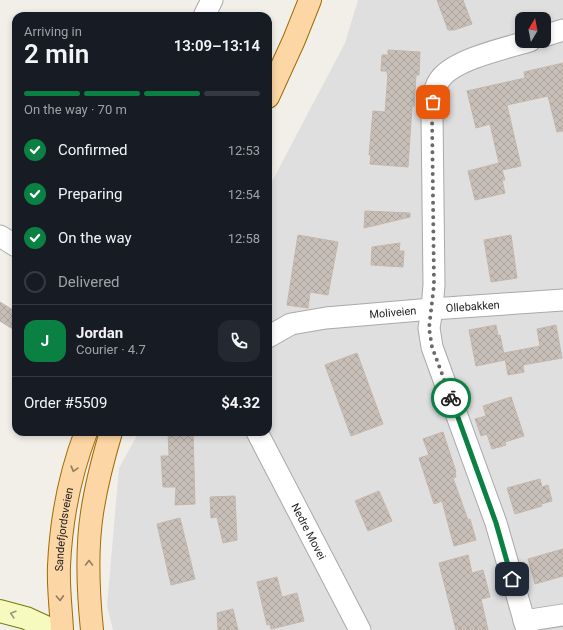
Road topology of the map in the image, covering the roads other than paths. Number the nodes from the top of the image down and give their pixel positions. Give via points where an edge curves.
1 (212, 0) edge
2 (310, 0) edge
3 (206, 12) edge
4 (563, 30) edge
5 (551, 34) edge
6 (515, 46) edge
7 (272, 88) edge
8 (0, 236) edge
9 (12, 244) edge
10 (563, 300) edge
11 (432, 309) junction
12 (272, 335) edge
13 (85, 436) edge
14 (110, 436) edge
15 (259, 436) edge
16 (0, 611) edge
17 (563, 615) edge
18 (525, 625) edge
19 (52, 630) edge
20 (62, 630) edge
21 (92, 630) edge
22 (360, 630) edge

1 - 3 street
2 - 7 main road
4 - 5 street
6 - 11 street, Moliveien via 452,68 440,78 435,91 432,114
8 - 9 street
10 - 11 street, Ollebakken
11 - 12 street, Moliveien via 326,318 291,324
11 - 18 street, Ollebakken via 429,328 432,347 496,523
13 -> 20 main road, Sandefjordsveien via 64,513 59,568
21 -> 14 main road via 89,545 97,484
15 - 22 street, Nedre Movei
19 -> 16 street via 26,618
17 - 18 street

